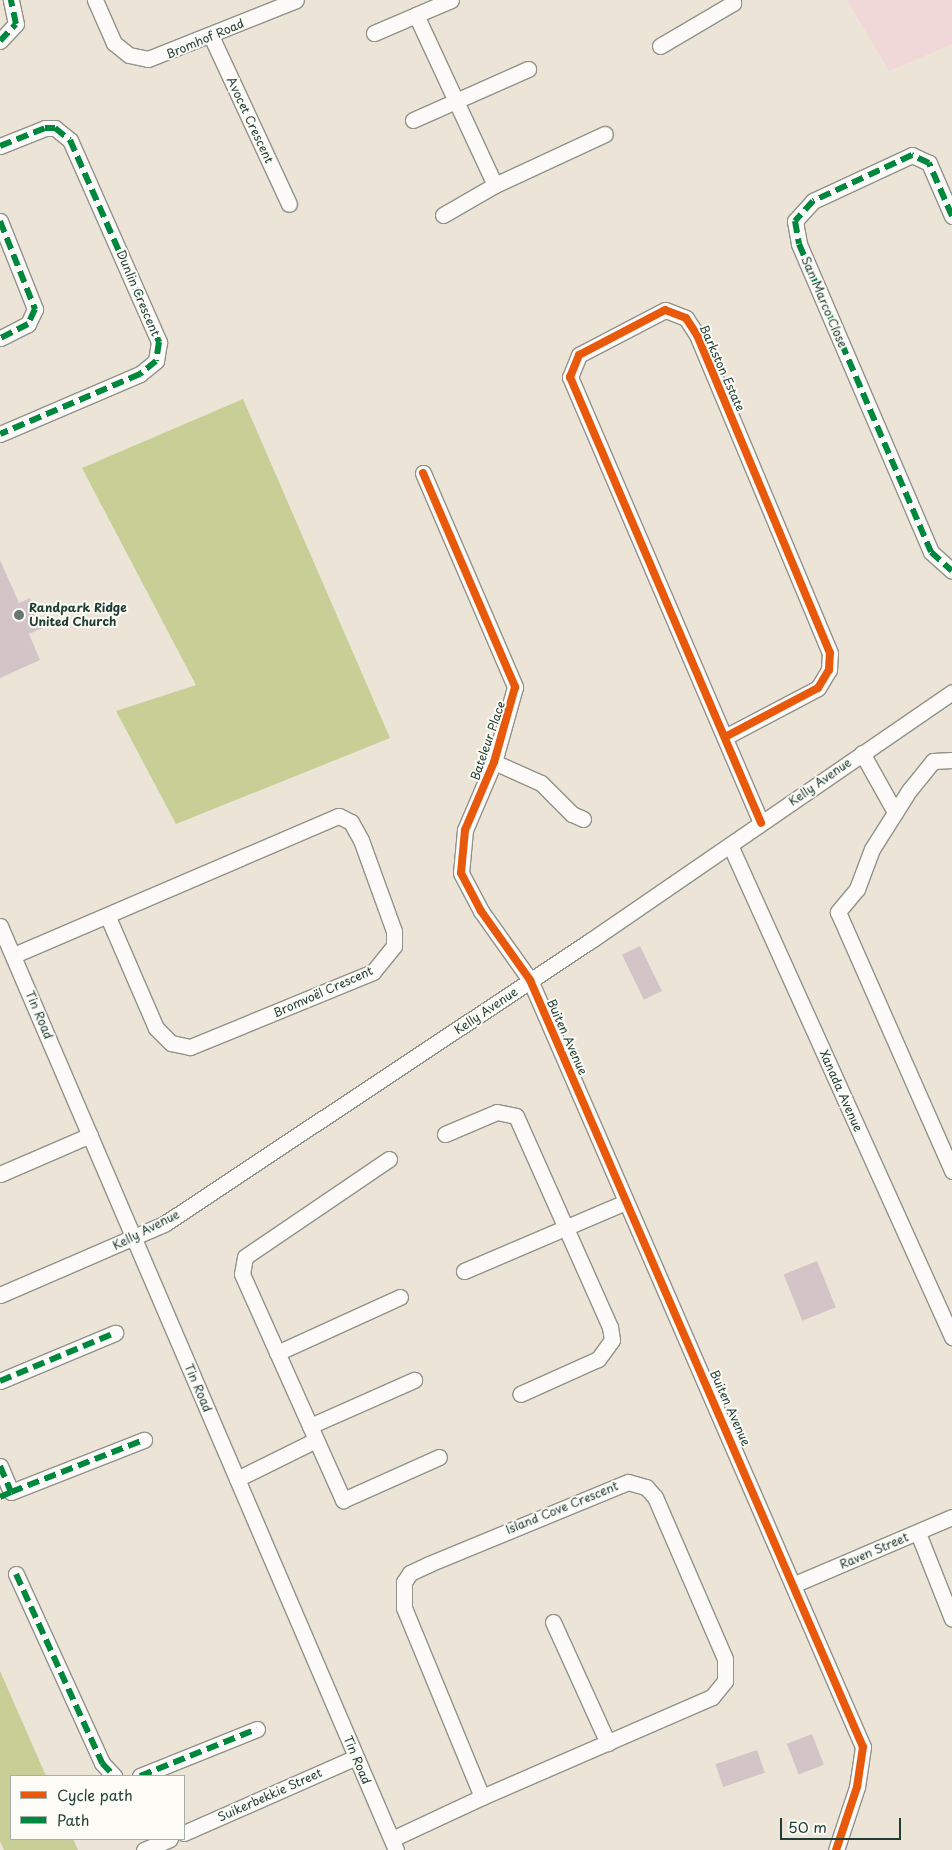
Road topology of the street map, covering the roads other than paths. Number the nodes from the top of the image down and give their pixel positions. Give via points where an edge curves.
1 (11, 0) edge
2 (95, 0) edge
3 (296, 0) edge
4 (451, 0) edge
5 (735, 1) edge
6 (416, 15) junction
7 (374, 33) dead end
8 (211, 36) junction
9 (0, 41) edge
10 (660, 46) dead end
11 (528, 69) dead end
12 (457, 102) junction
13 (413, 120) dead end
14 (604, 134) dead end
15 (0, 146) edge
16 (495, 185) junction
17 (289, 204) dead end
18 (443, 215) dead end
19 (952, 216) edge
20 (0, 221) edge
21 (0, 338) edge
22 (0, 434) edge
23 (423, 473) dead end
24 (952, 571) edge
25 (952, 692) edge
26 (725, 737) junction
27 (862, 753) junction
28 (952, 760) edge
29 (494, 762) junction
30 (895, 812) junction
31 (584, 819) dead end
32 (760, 823) junction
33 (730, 845) junction
34 (108, 916) junction
35 (0, 926) edge
36 (14, 955) junction
37 (530, 980) junction
38 (444, 1134) dead end
39 (90, 1135) junction
40 (389, 1159) dead end
41 (952, 1171) edge
42 (0, 1174) edge
43 (626, 1202) junction
44 (568, 1226) junction
45 (134, 1239) junction
46 (464, 1271) dead end
47 (0, 1295) edge
48 (400, 1296) dead end
49 (115, 1333) dead end
50 (952, 1337) edge
51 (277, 1352) junction
52 (414, 1380) dead end
53 (0, 1381) edge
54 (520, 1394) dead end
55 (310, 1426) junction
56 (144, 1440) dead end
57 (316, 1440) junction
58 (438, 1457) dead end
59 (0, 1466) edge
60 (237, 1479) junction
61 (5, 1495) edge
62 (952, 1517) edge
63 (918, 1533) junction
64 (16, 1574) dead end
65 (795, 1584) junction
66 (952, 1619) edge
67 (553, 1622) dead end
68 (257, 1729) dead end
69 (608, 1743) junction
70 (356, 1758) junction
71 (113, 1775) edge
72 (147, 1775) edge
73 (482, 1796) junction
74 (185, 1833) edge
75 (168, 1840) edge
76 (394, 1845) edge
77 (144, 1850) edge
78 (836, 1850) edge

1 - 9 street via 16,24
2 - 8 street, Bromhof Road via 114,44 129,55 158,58
3 - 8 street, Bromhof Road
4 - 6 street
5 - 10 street
6 - 7 street
6 - 12 street
8 - 17 street, Avocet Crescent
11 - 12 street
12 - 13 street
12 - 16 street
14 - 16 street
15 - 22 street, Dunlin Crescent via 45,128 55,128 70,140 159,342 156,361 140,374
16 - 18 street
19 - 24 street, San Marco Close via 929,163 912,155 813,201 795,221 798,244 932,552
20 - 21 street via 35,309 28,324
23 - 29 street, Bateleur Place via 514,687
25 - 27 street, Kelly Avenue
26 - 26 street, Barkston Estate via 818,688 829,670 830,653 697,335 686,318 665,310 579,355 570,377
26 - 32 street, Barkston Estate
27 - 30 street
27 - 32 street, Kelly Avenue
28 - 30 street via 933,761
29 - 31 street via 541,783 566,810
29 - 37 street, Bateleur Place via 465,830 461,872 481,911
30 - 41 street via 866,861 858,889 838,912
32 - 33 street, Kelly Avenue
33 - 37 street, Kelly Avenue
33 - 50 street, Xanada Avenue
34 - 34 street, Bromvoël Crescent via 339,816 351,822 361,840 394,931 394,946 373,972 190,1047 171,1043 156,1028
34 - 36 street, Bromvoël Crescent
35 - 36 street, Tin Road
36 - 39 street, Tin Road
37 - 43 street, Buiten Avenue
37 - 45 street, Kelly Avenue via 280,1149
38 - 44 street via 497,1112 513,1114
39 - 42 street
39 - 45 street, Tin Road
40 - 51 street via 245,1257 242,1274
43 - 44 street
43 - 65 street, Buiten Avenue
44 - 46 street
44 - 54 street via 612,1340 598,1359
45 - 47 street, Kelly Avenue
45 - 60 street, Tin Road
48 - 51 street
49 - 53 street
51 - 55 street
52 - 55 street
55 - 57 street
56 - 61 street
57 - 58 street via 343,1500
57 - 60 street
59 - 61 street
60 - 70 street, Tin Road
62 - 63 street, Raven Street
63 - 65 street, Raven Street
63 - 66 street
64 - 71 street via 102,1762
65 - 78 street, Buiten Avenue via 863,1747 859,1780
67 - 69 street
68 - 72 street
69 - 73 street, Island Cove Crescent
69 - 73 street, Island Cove Crescent via 712,1697 727,1672 654,1497 646,1486 628,1482 429,1564 410,1573 404,1582 404,1608
70 - 74 street, Suikerbekkie Street
70 - 76 street, Tin Road
73 - 76 street, Island Cove Crescent
75 - 77 street

